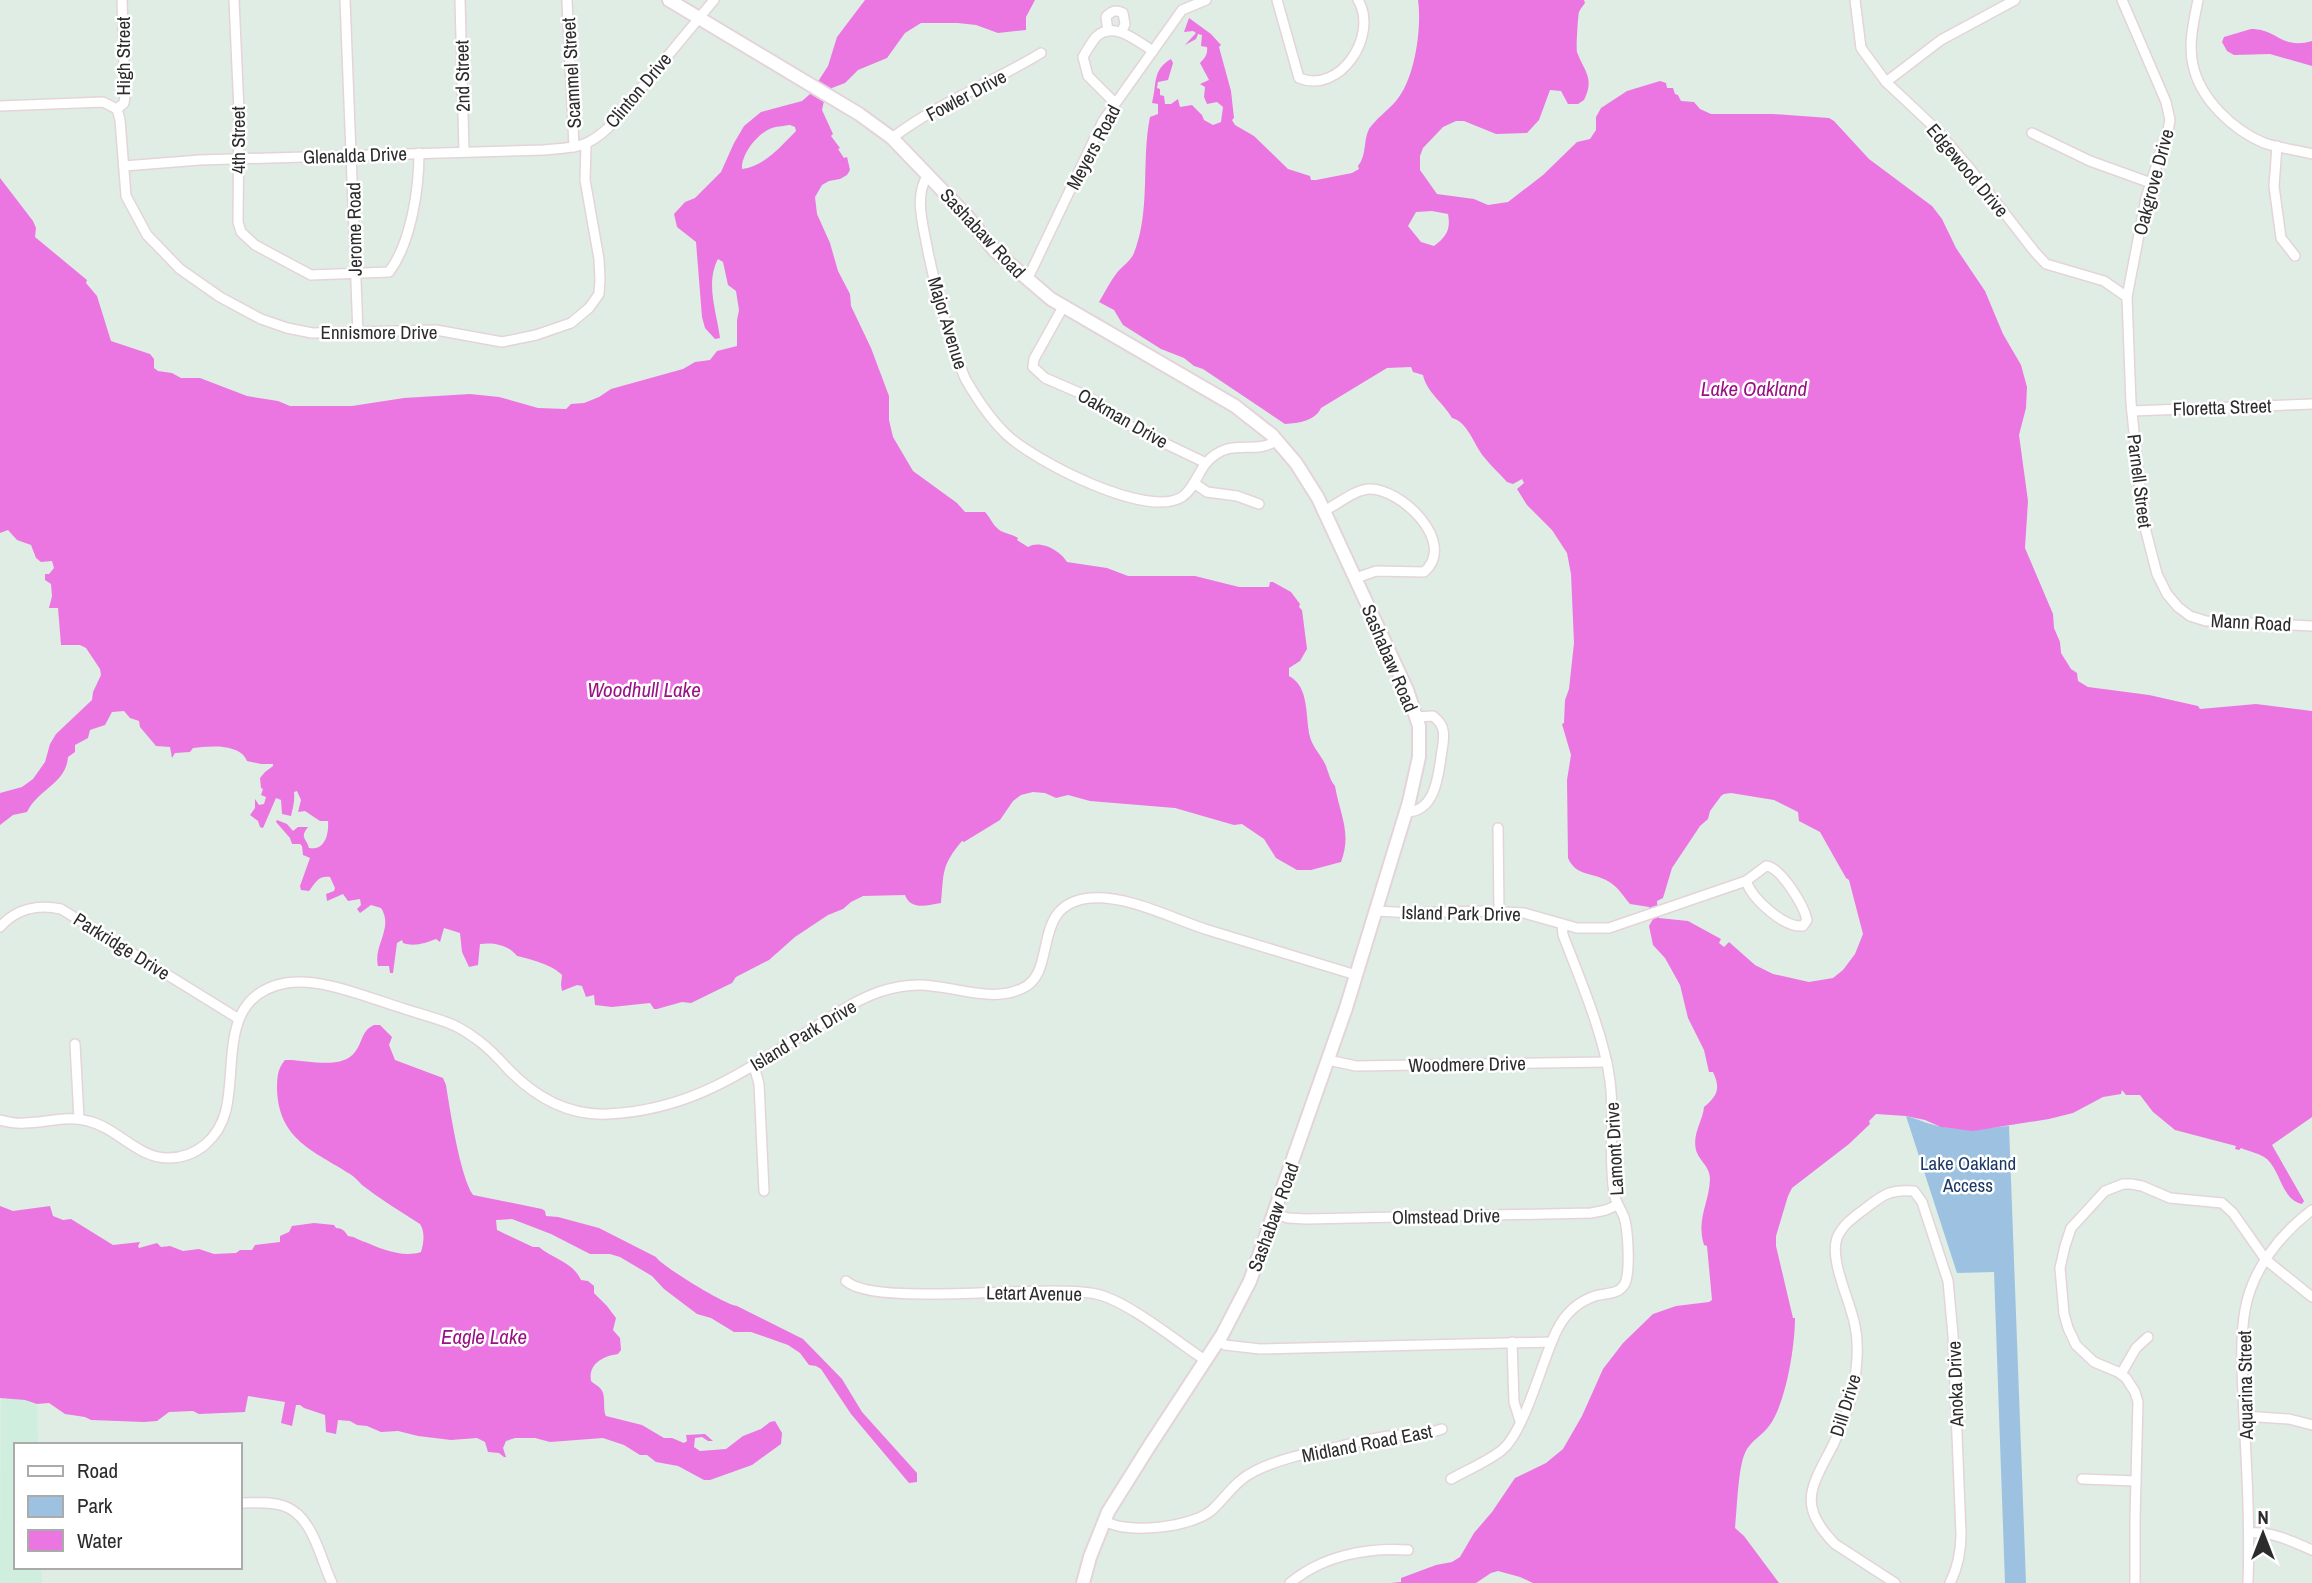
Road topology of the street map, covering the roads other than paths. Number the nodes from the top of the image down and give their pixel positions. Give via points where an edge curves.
1 (122, 0) edge
2 (234, 0) edge
3 (345, 0) edge
4 (460, 0) edge
5 (568, 0) edge
6 (669, 0) edge
7 (714, 0) edge
8 (1206, 0) edge
9 (1276, 0) edge
10 (1358, 0) edge
11 (1856, 0) edge
12 (2015, 0) edge
13 (2122, 0) edge
14 (2198, 0) edge
15 (699, 18) junction
16 (1108, 31) junction
17 (1122, 31) junction
18 (1153, 51) junction
19 (1041, 53) dead end
20 (1886, 82) junction
21 (1115, 103) junction
22 (0, 106) edge
23 (117, 109) junction
24 (2032, 133) dead end
25 (892, 138) junction
26 (586, 144) junction
27 (2277, 146) junction
28 (574, 147) junction
29 (464, 151) junction
30 (419, 153) junction
31 (2312, 154) edge
32 (353, 156) junction
33 (238, 159) junction
34 (124, 166) junction
35 (928, 175) junction
36 (2151, 183) junction
37 (2295, 256) dead end
38 (355, 274) junction
39 (1027, 280) junction
40 (2127, 297) junction
41 (1063, 307) junction
42 (2128, 331) joint
43 (358, 333) junction
44 (2312, 404) edge
45 (2132, 411) junction
46 (1277, 440) junction
47 (1206, 463) junction
48 (1194, 483) junction
49 (1259, 504) dead end
50 (1324, 511) junction
51 (1356, 578) junction
52 (2190, 616) joint
53 (2312, 626) edge
54 (1416, 717) junction
55 (1406, 812) junction
56 (1499, 828) dead end
57 (1746, 881) junction
58 (1376, 911) junction
59 (1499, 912) junction
60 (1562, 924) junction
61 (0, 927) edge
62 (1356, 975) junction
63 (239, 1019) junction
64 (75, 1044) dead end
65 (1328, 1060) junction
66 (1606, 1062) junction
67 (754, 1066) junction
68 (79, 1119) junction
69 (0, 1120) edge
70 (764, 1191) dead end
71 (1914, 1191) joint
72 (1617, 1205) junction
73 (2312, 1210) edge
74 (1275, 1214) junction
75 (2266, 1260) junction
76 (846, 1281) dead end
77 (2312, 1297) edge
78 (2148, 1337) dead end
79 (1219, 1340) junction
80 (1512, 1342) junction
81 (1551, 1342) junction
82 (1205, 1360) junction
83 (2121, 1374) junction
84 (2244, 1416) junction
85 (1520, 1421) junction
86 (2312, 1425) edge
87 (1442, 1429) dead end
88 (1451, 1479) dead end
89 (2082, 1479) dead end
90 (2136, 1481) junction
91 (242, 1503) edge
92 (1105, 1521) junction
93 (2249, 1533) junction
94 (1408, 1550) dead end
95 (2312, 1550) edge
96 (332, 1583) edge
97 (1083, 1583) edge
98 (1290, 1583) edge
99 (1895, 1583) edge
100 (1950, 1583) edge
101 (2135, 1583) edge
102 (2248, 1583) edge

1 - 23 street, High Street via 125,96
2 - 33 street, 4th Street
3 - 32 street, Jerome Road
4 - 29 street, 2nd Street
5 - 28 street, Scammel Street
6 - 15 street, Sashabaw Road
7 - 15 street, Clinton Drive
8 - 18 street, Meyers Road via 1182,10
9 - 10 street via 1299,78 1314,83 1340,71 1359,47 1365,19
11 - 20 street, Edgewood Drive via 1861,48
12 - 20 street via 1941,40
13 - 36 street, Oakgrove Drive via 2169,112
14 - 27 street via 2191,48 2199,82 2224,116 2246,135
15 - 25 street, Sashabaw Road
15 - 26 street, Clinton Drive via 609,127
16 - 17 street
16 - 17 street via 1106,17 1119,11 1125,19
16 - 21 street via 1097,36 1083,57 1088,76
17 - 18 street
18 - 21 street, Meyers Road
19 - 25 street, Fowler Drive
20 - 40 street, Edgewood Drive via 1935,128 2046,264 2104,281
21 - 39 street, Meyers Road
22 - 23 street via 103,102
23 - 34 street, Ennismore Drive
24 - 36 street
25 - 35 street, Sashabaw Road
26 - 28 street, Glenalda Drive
26 - 43 street, Ennismore Drive via 585,180 599,259 599,294 571,323 502,342 436,330
27 - 31 street
27 - 37 street via 2274,186 2281,238
28 - 29 street, Glenalda Drive
29 - 30 street, Glenalda Drive
30 - 32 street, Glenalda Drive
30 - 38 street via 419,179 397,262 389,272
32 - 33 street, Glenalda Drive
32 - 38 street, Jerome Road
33 - 34 street, Glenalda Drive
33 - 38 street, 4th Street via 241,232 255,245 312,275
34 - 43 street, Ennismore Drive via 126,196 147,234 180,269 220,298 287,328
35 - 39 street, Sashabaw Road
35 - 48 street, Major Avenue via 920,192 938,301 965,378 993,420 1009,437 1061,470 1136,500 1173,501
36 - 40 street, Oakgrove Drive
38 - 43 street, Jerome Road
39 - 41 street, Sashabaw Road
40 - 42 street, Oakgrove Drive
41 - 46 street, Sashabaw Road via 1235,406
41 - 47 street, Oakman Drive via 1034,359 1038,373
42 - 45 street, Parnell Street
44 - 45 street, Floretta Street
45 - 52 street, Parnell Street via 2143,520 2157,574 2167,594
46 - 47 street via 1267,447 1226,448
46 - 50 street, Sashabaw Road
47 - 48 street, Major Avenue
48 - 49 street via 1207,492
50 - 51 street, Sashabaw Road
50 - 51 street via 1360,491 1382,491 1410,508 1432,534 1435,550 1424,572 1376,571
51 - 54 street, Sashabaw Road
52 - 53 street, Mann Road via 2206,621
54 - 55 street, Sashabaw Road via 1419,757
54 - 55 street via 1433,716 1443,737 1434,791 1421,809
55 - 58 street, Sashabaw Road
56 - 59 street
57 - 57 street, Island Park Drive via 1752,893 1779,918 1803,926 1805,913 1772,866
57 - 60 street, Island Park Drive via 1609,928
58 - 59 street, Island Park Drive
58 - 62 street, Sashabaw Road
59 - 60 street, Island Park Drive via 1524,913
60 - 66 street, Lamont Drive
61 - 63 street, Parkridge Drive via 8,918 33,908 61,909
62 - 65 street, Sashabaw Road
62 - 67 street, Island Park Drive via 1152,910 1091,898 1060,911 1038,974 1021,990 980,993 921,984 879,992
63 - 67 street, Island Park Drive via 256,996 283,984 349,992 452,1024 487,1047 544,1099 584,1113 664,1107 700,1095
63 - 68 street via 232,1043 226,1111 217,1132 198,1150 183,1156 154,1157 106,1126
64 - 68 street
65 - 66 street, Woodmere Drive via 1356,1066
65 - 74 street, Sashabaw Road
66 - 72 street, Lamont Drive
67 - 70 street via 759,1084
68 - 69 street via 27,1124
71 - 99 street, Dill Drive via 1897,1189 1884,1195 1853,1217 1838,1237 1837,1262 1856,1329 1858,1356 1846,1415 1811,1494 1814,1517 1826,1536
71 - 100 street, Anoka Drive via 1947,1271 1950,1296 1961,1550
72 - 74 street, Olmstead Drive via 1591,1213 1454,1217 1306,1219
72 - 81 street, Lamont Drive via 1625,1223 1626,1282 1566,1314
73 - 75 street, Aquarina Street
74 - 79 street, Sashabaw Road via 1250,1281
75 - 77 street
75 - 83 street via 2222,1203 2171,1198 2132,1184 2105,1191 2071,1228 2060,1268 2061,1286 2068,1328 2076,1345 2094,1362
75 - 84 street, Aquarina Street via 2245,1309
76 - 82 street, Letart Avenue via 859,1289 897,1294 1096,1294 1123,1304
78 - 83 street
79 - 80 street via 1225,1345 1260,1349
79 - 82 street, Sashabaw Road
80 - 81 street
80 - 85 street via 1514,1402
81 - 85 street
82 - 92 street, Sashabaw Road
83 - 90 street via 2138,1402
84 - 86 street
84 - 93 street, Aquarina Street
85 - 88 street via 1512,1440 1501,1450
87 - 92 street, Midland Road East via 1427,1435 1370,1440 1255,1471 1201,1518 1132,1528
89 - 90 street
90 - 101 street
91 - 96 street via 283,1505 301,1516
92 - 97 street, Sashabaw Road
93 - 95 street via 2284,1537
93 - 102 street, Aquarina Street
94 - 98 street via 1375,1549 1340,1556

